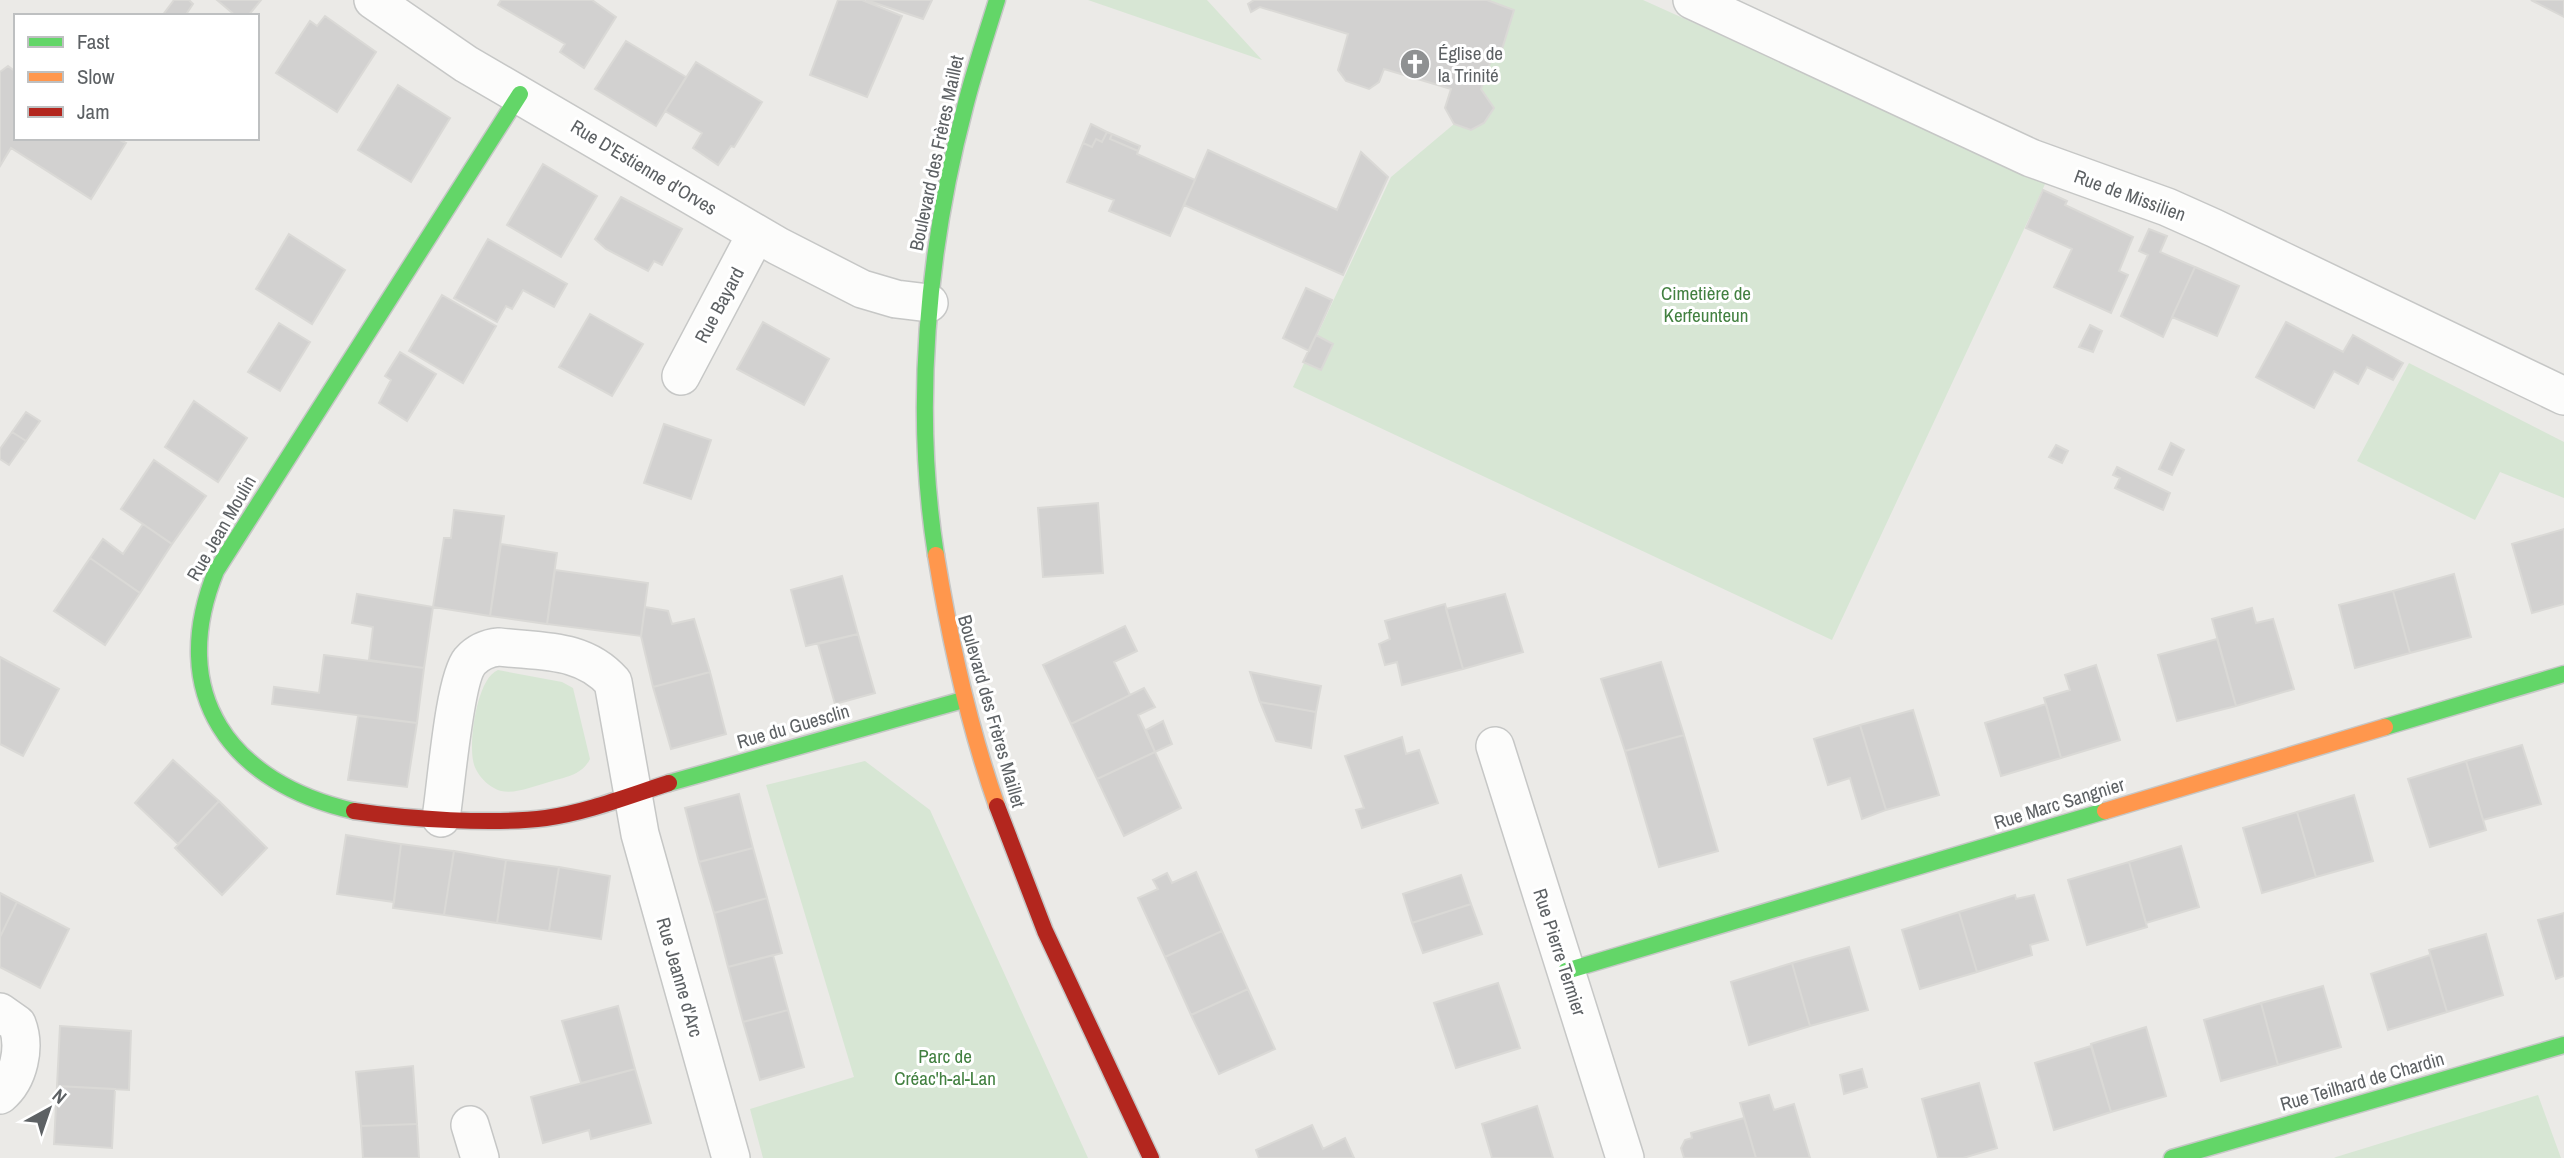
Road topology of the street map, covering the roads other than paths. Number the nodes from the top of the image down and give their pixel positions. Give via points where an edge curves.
1 (373, 0) edge
2 (997, 0) edge
3 (1692, 0) edge
4 (520, 94) junction
5 (756, 234) junction
6 (929, 303) junction
7 (681, 376) dead end
8 (2564, 396) edge
9 (2564, 674) edge
10 (964, 700) junction
11 (1495, 746) dead end
12 (635, 794) junction
13 (441, 818) junction
14 (1566, 971) junction
15 (0, 1012) edge
16 (2564, 1045) edge
17 (0, 1095) edge
18 (721, 1155) edge
19 (1150, 1158) edge
20 (1625, 1158) edge
21 (2172, 1158) edge

1 - 4 street, Rue D'Estienne d'Orves via 434,44
2 - 6 street, Boulevard des Frères Maillet via 969,89
3 - 8 street, Rue de Missilien via 2051,166 2214,228
4 - 5 street, Rue D'Estienne d'Orves
4 - 13 street, Rue Jean Moulin via 228,550 205,593 197,637 197,678 218,725 254,765 285,789 335,809
5 - 6 street, Rue D'Estienne d'Orves via 862,289
5 - 7 street, Rue Bayard
6 - 10 street, Boulevard des Frères Maillet via 925,405 928,509 943,611
9 - 14 street, Rue Marc Sangnier
10 - 12 street, Rue du Guesclin
10 - 19 street, Boulevard des Frères Maillet via 1014,857
11 - 14 street, Rue Pierre Termier
12 - 13 street, Rue Jean Moulin via 554,817
12 - 13 street, Rue Jeanne d'Arc via 613,682 600,667 582,657 499,647 479,653 464,672
12 - 18 street, Rue Jeanne d'Arc via 640,834
14 - 20 street, Rue Pierre Termier
15 - 17 street via 17,1024 21,1045 14,1080
16 - 21 street, Rue Teilhard de Chardin

